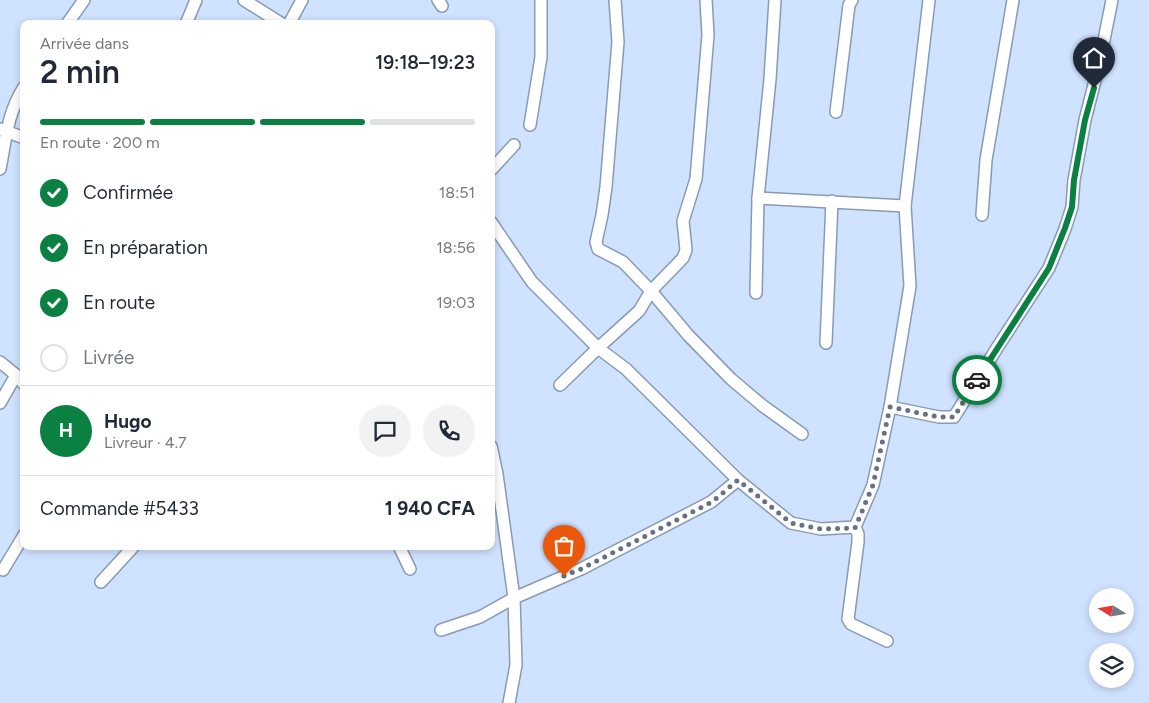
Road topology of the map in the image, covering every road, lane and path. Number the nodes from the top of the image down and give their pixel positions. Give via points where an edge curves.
1 (84, 0) edge
2 (196, 0) edge
3 (244, 0) edge
4 (302, 0) edge
5 (541, 0) edge
6 (615, 0) edge
7 (706, 0) edge
8 (775, 0) edge
9 (852, 0) edge
10 (929, 0) edge
11 (1013, 0) edge
12 (1112, 0) edge
13 (70, 20) edge
14 (188, 20) edge
15 (276, 20) edge
16 (291, 20) edge
17 (20, 93) edge
18 (836, 112) dead end
19 (530, 125) dead end
20 (3, 130) edge
21 (20, 136) edge
22 (514, 145) dead end
23 (495, 166) edge
24 (0, 170) edge
25 (758, 198) junction
26 (832, 201) junction
27 (905, 206) junction
28 (982, 215) dead end
29 (495, 228) edge
30 (652, 291) junction
31 (756, 293) dead end
32 (826, 344) dead end
33 (598, 348) junction
34 (0, 362) edge
35 (16, 375) junction
36 (20, 380) edge
37 (560, 385) dead end
38 (0, 403) edge
39 (890, 407) junction
40 (802, 434) dead end
41 (495, 465) edge
42 (738, 480) junction
43 (855, 528) junction
44 (20, 541) edge
45 (130, 550) edge
46 (401, 550) edge
47 (410, 569) dead end
48 (3, 570) dead end
49 (101, 582) dead end
50 (514, 598) junction
51 (441, 630) dead end
52 (887, 642) dead end
53 (509, 703) edge

1 - 13 street
2 - 14 street
3 - 15 street
4 - 16 street
5 - 19 street via 541,57
6 - 30 street via 618,42 609,158 596,242 598,249 623,262
7 - 30 street via 708,35 696,179 684,222 686,250 683,258
8 - 25 street
9 - 18 street
10 - 27 street
11 - 28 street via 986,160
12 - 39 street via 1085,120 1072,207 1049,268 954,417
17 - 20 street
20 - 21 street
20 - 24 street
22 - 23 street
25 - 26 street
25 - 31 street
26 - 27 street
26 - 32 street
27 - 39 street via 910,286
29 - 33 street via 532,282
30 - 33 street via 639,311
30 - 40 street via 688,335 731,379
33 - 37 street
33 - 42 street via 626,369
34 - 35 street
35 - 36 street
35 - 38 street
39 - 43 street via 873,485
41 - 50 street
42 - 43 street via 791,523 821,529
42 - 50 street via 712,502 581,569
43 - 52 street via 858,542 848,619 851,624
44 - 48 street
45 - 49 street
46 - 47 street
50 - 51 street via 480,617
50 - 53 street via 516,665

